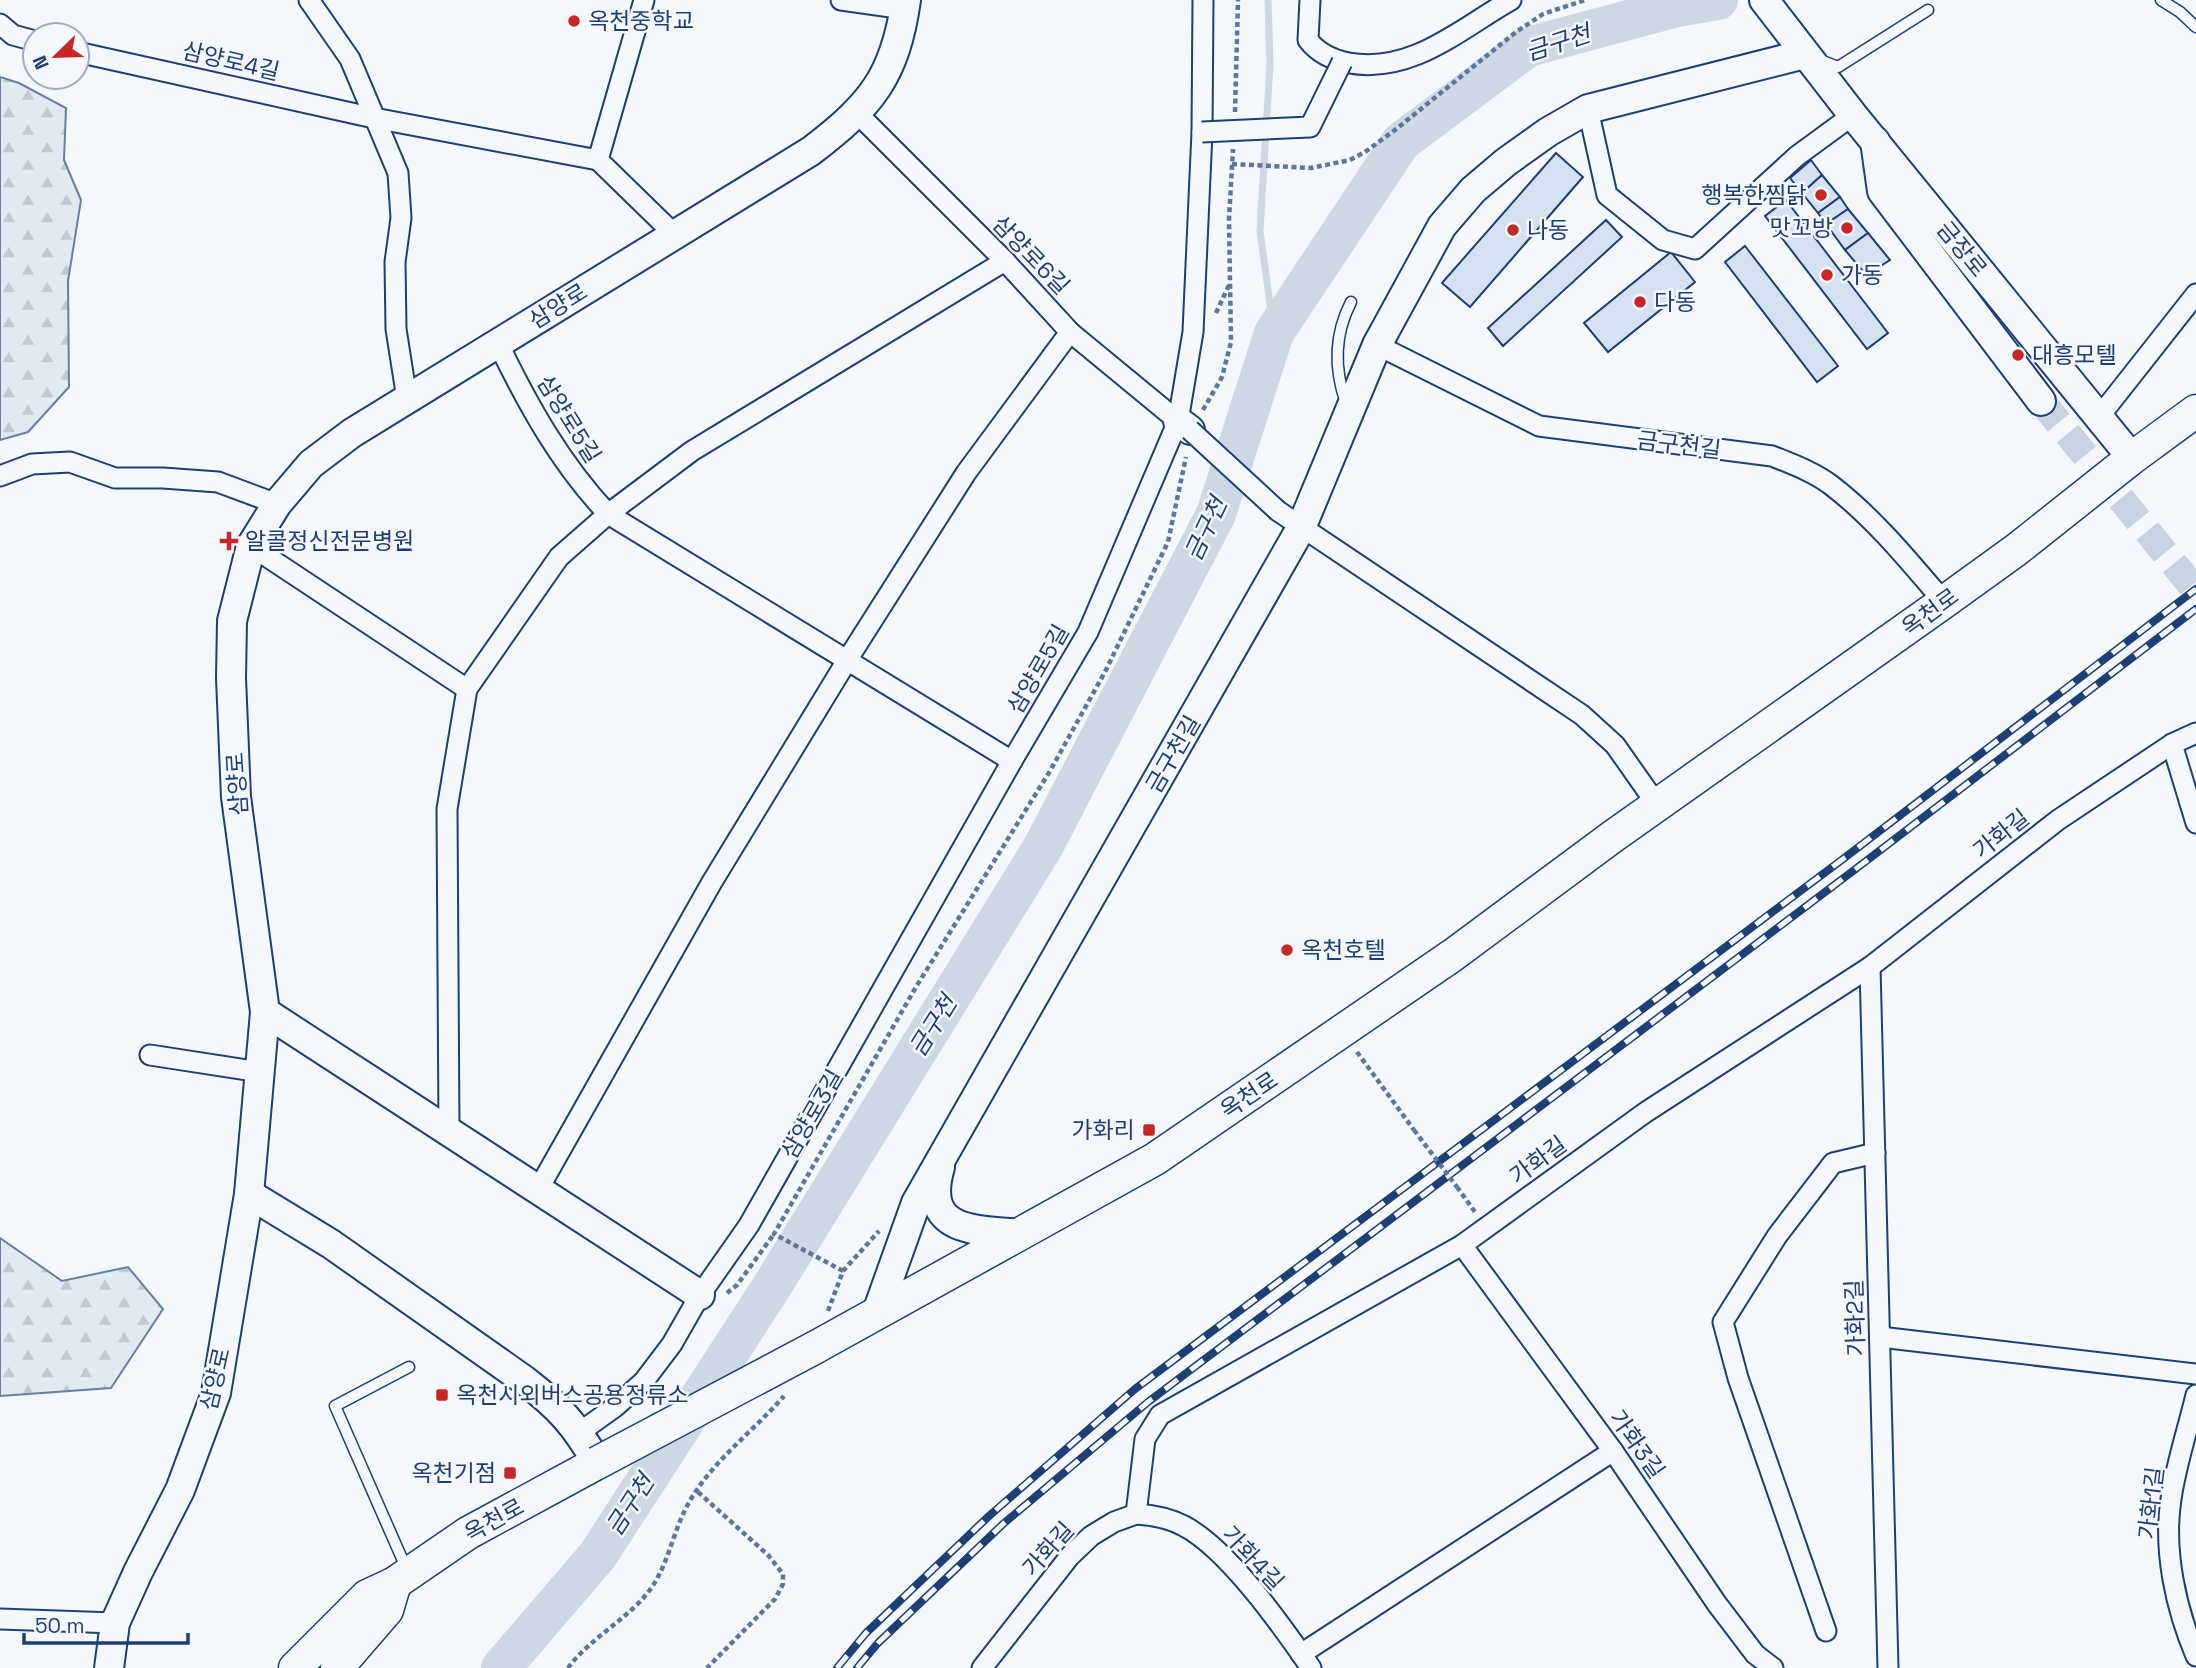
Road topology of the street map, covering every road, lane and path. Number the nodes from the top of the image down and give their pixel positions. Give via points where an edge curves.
1 (309, 0) edge
2 (644, 0) edge
3 (841, 0) edge
4 (1203, 0) edge
5 (1310, 0) edge
6 (1511, 0) edge
7 (1585, 0) edge
8 (1764, 0) edge
9 (2161, 0) edge
10 (905, 4) edge
11 (1928, 10) dead end
12 (0, 24) edge
13 (2196, 27) edge
14 (21, 37) edge
15 (1799, 47) junction
16 (91, 55) edge
17 (1342, 62) junction
18 (1588, 109) junction
19 (857, 113) junction
20 (1853, 114) junction
21 (374, 118) junction
22 (1202, 132) junction
23 (1875, 141) junction
24 (597, 160) junction
25 (1234, 164) dead end
26 (675, 234) junction
27 (1005, 261) junction
28 (2196, 294) edge
29 (1351, 302) dead end
30 (1070, 332) junction
31 (498, 343) junction
32 (1377, 345) junction
33 (407, 399) junction
34 (2041, 401) tunnel mouth
35 (1349, 410) junction
36 (2196, 411) edge
37 (2099, 417) junction
38 (1184, 426) junction
39 (2132, 458) junction
40 (0, 476) edge
41 (277, 504) junction
42 (608, 514) junction
43 (1301, 528) junction
44 (251, 546) junction
45 (1944, 602) junction
46 (847, 660) junction
47 (467, 689) junction
48 (2196, 733) edge
49 (2172, 744) junction
50 (1012, 761) junction
51 (1658, 806) junction
52 (2196, 823) edge
53 (1870, 967) junction
54 (265, 1012) junction
55 (1342, 1031) junction
56 (150, 1055) dead end
57 (260, 1072) junction
58 (449, 1130) junction
59 (944, 1151) junction
60 (1875, 1153) junction
61 (539, 1188) junction
62 (249, 1194) junction
63 (1466, 1198) dead end
64 (882, 1228) dead end
65 (1022, 1234) junction
66 (780, 1237) dead end
67 (1462, 1245) junction
68 (843, 1271) junction
69 (700, 1294) junction
70 (876, 1315) junction
71 (820, 1333) junction
72 (1880, 1337) junction
73 (409, 1367) dead end
74 (2196, 1374) edge
75 (785, 1394) dead end
76 (2196, 1395) edge
77 (580, 1432) junction
78 (1613, 1451) junction
79 (597, 1463) junction
80 (698, 1492) junction
81 (1136, 1514) junction
82 (402, 1578) junction
83 (0, 1619) edge
84 (115, 1623) junction
85 (1826, 1631) dead end
86 (2196, 1656) edge
87 (1306, 1661) edge
88 (109, 1668) edge
89 (295, 1668) edge
90 (337, 1668) edge
91 (568, 1668) edge
92 (707, 1668) edge
93 (982, 1668) edge
94 (1773, 1668) edge
95 (1888, 1668) edge

1 - 21 street via 350,58
2 - 24 street
3 - 10 street, 삼양로
4 - 22 street, 삼양로5길
5 - 17 street via 1308,40 1316,50
6 - 17 street via 1409,60 1363,66
7 - 25 path via 1543,14 1516,32 1366,152 1332,165 1311,167
8 - 15 street, 금장로
9 - 13 lane
10 - 19 street, 삼양로 via 894,56
11 - 15 lane via 1838,66
12 - 14 street
15 - 18 street, 금구천길
15 - 20 street, 금장로
16 - 21 street, 삼양로4길
17 - 22 street, bridge via 1310,127
18 - 20 street via 1607,195 1663,240 1695,249 1797,156
18 - 32 street, 금구천길 via 1506,162 1465,199 1442,226
19 - 26 street, 삼양로 via 811,151
19 - 27 street, 삼양로6길
20 - 23 street, 금장로
21 - 24 street
21 - 33 street via 398,173 401,218 394,262 396,329
22 - 38 street, 삼양로5길
23 - 34 street via 1882,191
23 - 37 street, 금장로
24 - 26 street
26 - 31 street, 삼양로
27 - 30 street, 삼양로6길
27 - 42 street via 692,452
28 - 37 street
29 - 35 lane via 1342,318 1336,353
30 - 38 street, 삼양로6길
30 - 46 street via 966,473
31 - 33 street, 삼양로
31 - 42 street, 삼양로5길 via 560,457
32 - 35 street, 금구천길
32 - 45 street, 금구천길 via 1539,426 1772,456 1796,466 1829,484 1856,507
33 - 41 street, 삼양로 via 311,464
35 - 43 street, 금구천길
36 - 39 main road, 옥천로
37 - 39 street, 금장로
38 - 43 street, 삼양로6길, bridge
38 - 50 street, 삼양로5길 via 1088,632
39 - 45 main road, 옥천로
40 - 41 street via 32,464 70,462 115,478 218,482
41 - 44 street, 삼양로
42 - 46 street, 삼양로5길
42 - 47 street via 559,557
43 - 51 street via 1582,715 1615,745
43 - 59 street, 금구천길
44 - 47 street
44 - 54 street, 삼양로 via 232,621 231,678 236,797
45 - 51 main road, 옥천로
46 - 50 street, 삼양로5길
46 - 61 street via 712,882
47 - 58 street via 447,809
48 - 49 street, 가화길
49 - 52 street
49 - 53 street, 가화길 via 2058,820
50 - 69 street, 삼양로3길 via 749,1225
51 - 55 main road, 옥천로
53 - 60 street, 가화2길
53 - 67 street, 가화길 via 1646,1112
54 - 57 street, 삼양로
54 - 58 street
55 - 63 path, bridge
55 - 65 main road, 옥천로 via 1155,1159
56 - 57 street
57 - 62 street, 삼양로
58 - 61 street
59 - 65 street via 934,1188 946,1219 964,1227
59 - 70 street via 916,1203
60 - 72 street, 가화2길
60 - 85 street via 1833,1163 1777,1236 1723,1322
61 - 69 street
62 - 77 street via 331,1244 524,1380
62 - 84 street, 삼양로 via 216,1393 180,1490
64 - 68 path
65 - 70 main road, 옥천로
66 - 68 path
67 - 78 street, 가화3길
67 - 81 street, 가화길 via 1160,1415 1145,1438
68 - 71 path
69 - 77 street, 삼양로3길 via 672,1344 643,1381
70 - 71 main road, 옥천로
71 - 79 main road, 옥천로, bridge
72 - 74 street
72 - 95 street, 가화2길
73 - 82 lane via 335,1406
75 - 80 path via 714,1467
76 - 86 street, 가화1길 via 2171,1499 2168,1545 2184,1629
77 - 79 street
78 - 87 street
78 - 94 street, 가화3길 via 1717,1604 1755,1654
79 - 82 main road, 옥천로 via 468,1533
80 - 91 path via 686,1508 650,1590
80 - 92 path via 783,1574 775,1599
81 - 87 street, 가화4길 via 1184,1526 1212,1545
81 - 93 street, 가화길 via 1091,1536 1070,1556
82 - 89 main road, 옥천로 via 367,1596
82 - 90 main road via 387,1610
83 - 84 street
84 - 88 street, 삼양로

